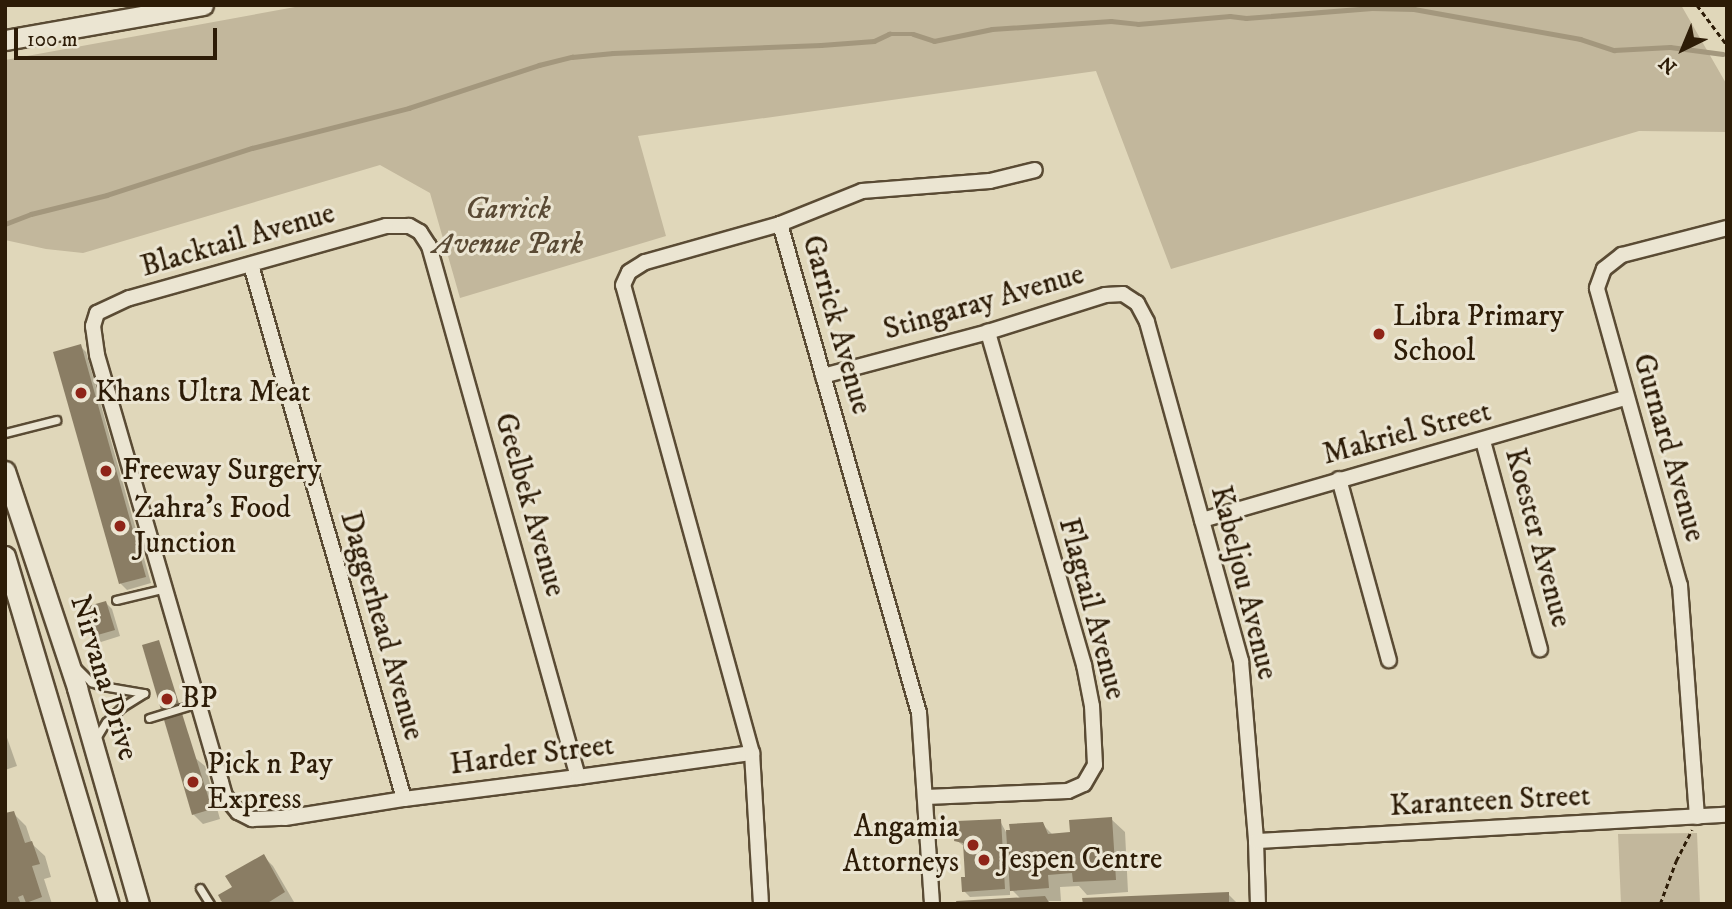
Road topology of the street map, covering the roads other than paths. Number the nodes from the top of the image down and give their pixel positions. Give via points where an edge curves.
1 (203, 5) edge
2 (5, 40) edge
3 (1035, 170) dead end
4 (780, 224) junction
5 (1727, 228) edge
6 (429, 246) joint
7 (251, 265) junction
8 (1147, 322) joint
9 (988, 332) junction
10 (823, 376) junction
11 (1626, 398) junction
12 (56, 420) dead end
13 (5, 433) edge
14 (1483, 441) junction
15 (5, 471) edge
16 (1339, 479) junction
17 (1202, 520) junction
18 (5, 556) edge
19 (166, 588) junction
20 (116, 600) dead end
21 (1540, 649) dead end
22 (67, 658) junction
23 (1389, 660) dead end
24 (198, 703) junction
25 (149, 718) dead end
26 (93, 744) junction
27 (752, 753) junction
28 (578, 778) junction
29 (926, 797) junction
30 (404, 799) junction
31 (238, 812) joint
32 (1727, 815) edge
33 (1697, 817) junction
34 (1256, 841) junction
35 (200, 888) dead end
36 (109, 904) edge
37 (139, 904) edge
38 (210, 904) edge
39 (761, 904) edge
40 (932, 904) edge
41 (1258, 904) edge

1 - 2 main road
3 - 4 street via 990,181 862,191
4 - 10 street, Garrick Avenue
4 - 27 street, Garrick Avenue via 645,262 629,272 623,285
5 - 11 street, Gurnard Avenue via 1622,255 1604,269 1599,278 1600,307
6 - 7 street, Blacktail Avenue via 415,229 386,226
6 - 28 street, Geelbek Avenue
7 - 19 street, Blacktail Avenue via 103,308 93,326 97,355
7 - 30 street, Daggerhead Avenue
8 - 9 street, Stingaray Avenue via 1131,297 1116,293
8 - 17 street, Kabeljou Avenue
9 - 10 street, Stingaray Avenue
9 - 29 street, Flagtail Avenue via 1086,674 1095,765 1084,784 1068,791
10 - 29 street, Garrick Avenue via 919,713
11 - 14 street, Makriel Street
11 - 33 street, Gurnard Avenue via 1683,605
12 - 13 lane
14 - 16 street, Makriel Street
14 - 21 street, Koester Avenue
15 - 22 main road, Nirvana Drive
16 - 17 street, Makriel Street
16 - 23 street
17 - 34 street, Kabeljou Avenue via 1241,661
18 - 36 main road, Nirvana Drive
19 - 20 lane
19 - 24 street, Blacktail Avenue
22 - 26 main road, Nirvana Drive
22 - 26 lane via 91,682 144,693 106,722
24 - 25 lane
24 - 31 street, Blacktail Avenue via 225,796
26 - 37 main road, Nirvana Drive
27 - 28 street, Harder Street
27 - 39 street, Garrick Avenue
28 - 30 street, Harder Street
29 - 40 street, Garrick Avenue
30 - 31 street, Harder Street via 264,820
32 - 33 street, Karanteen Street
33 - 34 street, Karanteen Street
34 - 41 street, Kabeljou Avenue
35 - 38 lane

